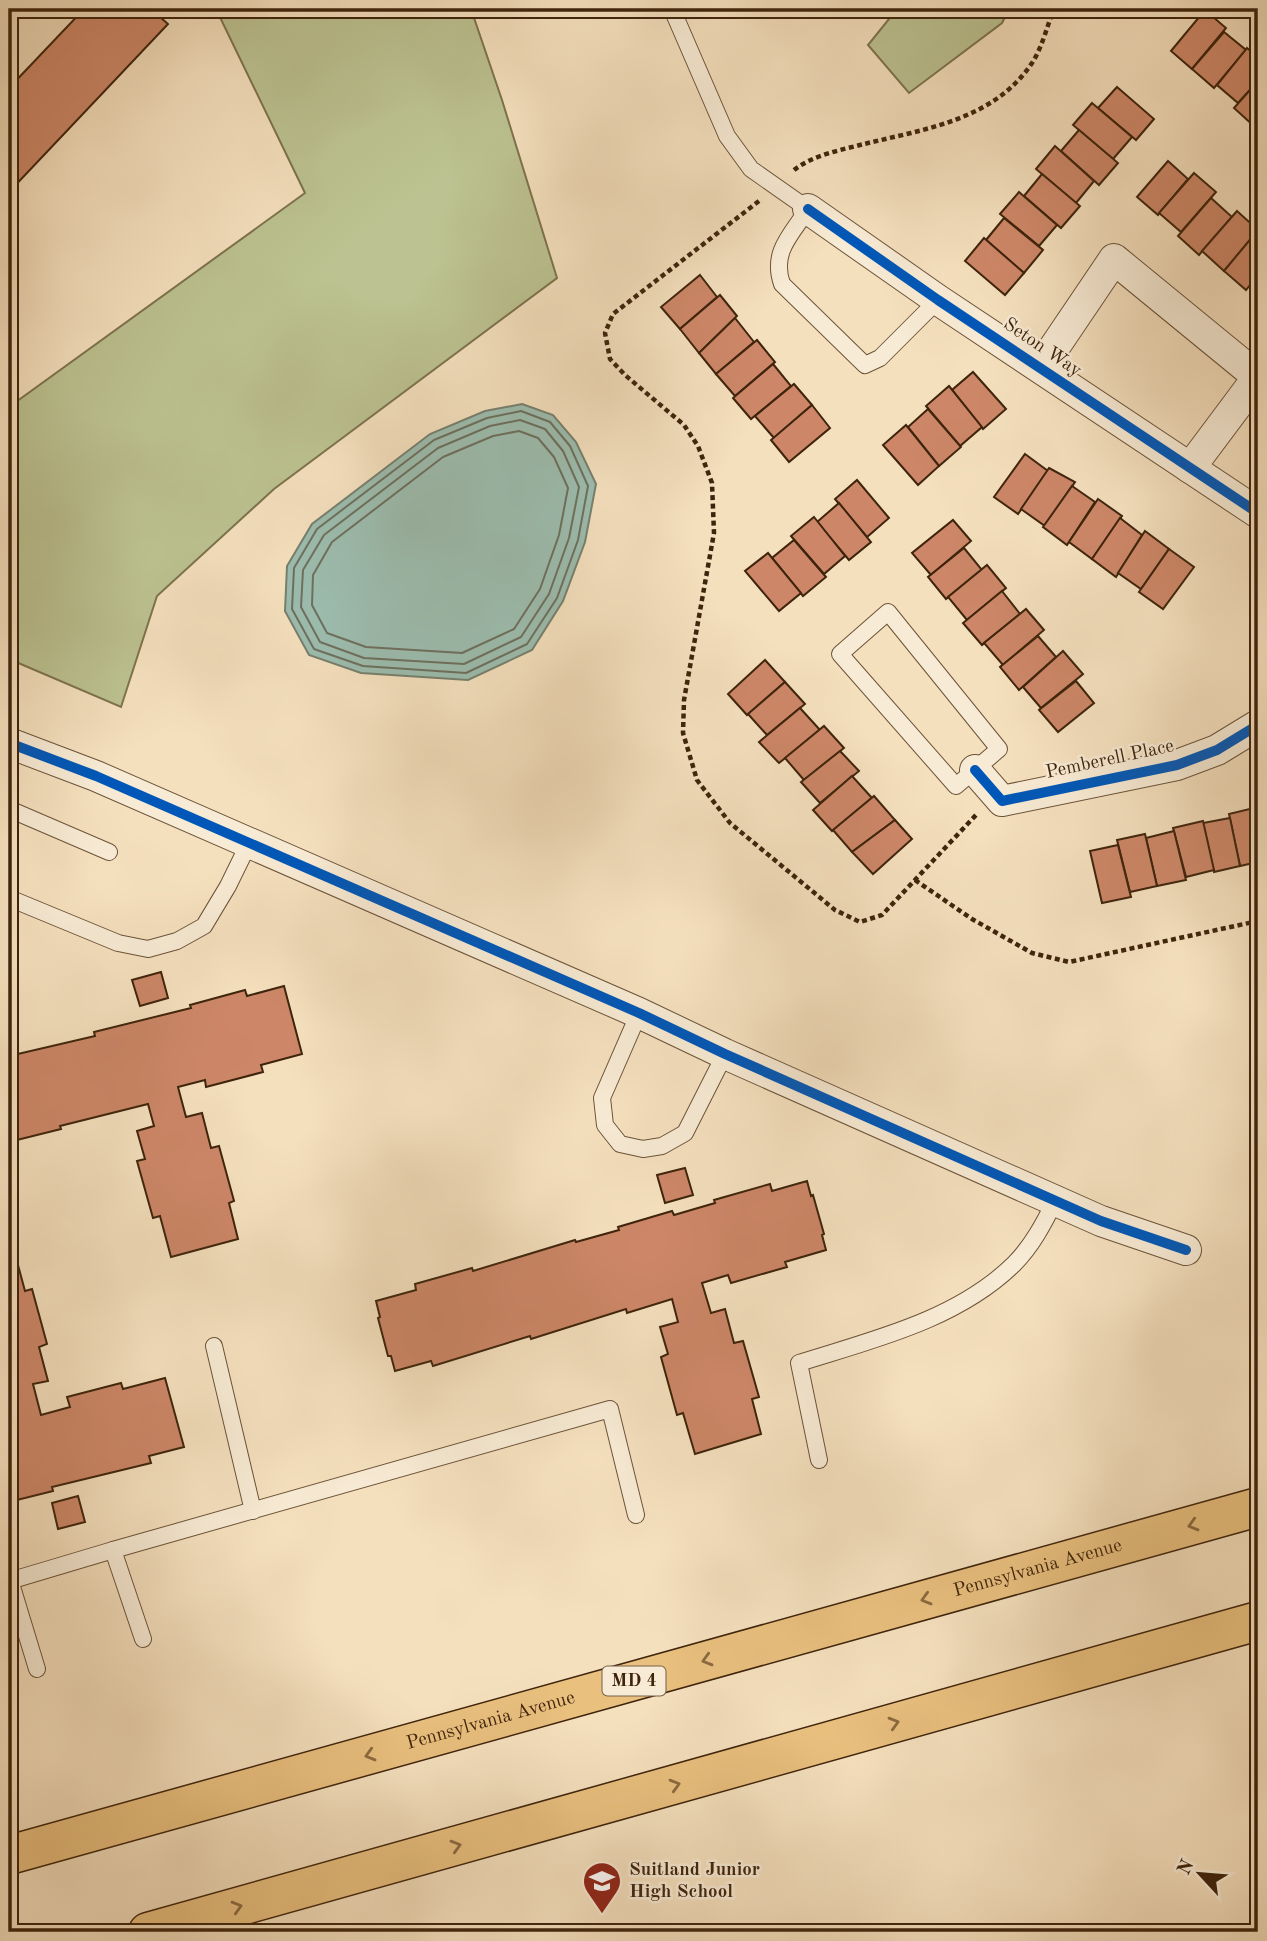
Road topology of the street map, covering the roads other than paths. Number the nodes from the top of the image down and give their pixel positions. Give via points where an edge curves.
1 (672, 9) edge
2 (808, 209) junction
3 (938, 300) junction
4 (1041, 368) junction
5 (1190, 468) junction
6 (1258, 513) edge
7 (1258, 725) edge
8 (9, 743) edge
9 (975, 770) junction
10 (9, 809) edge
11 (249, 843) junction
12 (109, 852) dead end
13 (9, 898) edge
14 (639, 1013) junction
15 (725, 1054) junction
16 (1055, 1201) junction
17 (1186, 1250) dead end
18 (214, 1346) dead end
19 (820, 1460) dead end
20 (1258, 1507) edge
21 (253, 1510) junction
22 (636, 1515) dead end
23 (113, 1550) junction
24 (10, 1581) edge
25 (1258, 1621) edge
26 (143, 1639) dead end
27 (37, 1669) dead end
28 (9, 1855) edge
29 (148, 1932) edge

1 - 2 lane via 727,136 751,169
2 - 3 street, Seton Way
2 - 3 lane via 780,250 777,270 782,284 865,365 880,358
3 - 4 street, Seton Way
4 - 5 street, Seton Way
4 - 5 street, Seton Way via 1114,259 1258,377
5 - 6 street, Seton Way
7 - 9 street, Pemberell Place via 1217,750 1177,765 1002,801
8 - 11 street
9 - 9 lane via 956,786 840,654 888,612 999,748
10 - 12 lane
11 - 13 lane via 204,926 177,942 148,949 118,943
11 - 14 street
14 - 15 street
14 - 15 lane via 602,1098 605,1125 620,1144 643,1149 662,1146 685,1133
15 - 16 street
16 - 17 street
16 - 19 lane via 1039,1233 1014,1264 984,1289 930,1318 799,1363
18 - 21 lane
20 -> 28 highway, Pennsylvania Avenue / MD 4
21 - 22 lane via 610,1409
21 - 23 lane
23 - 24 lane
23 - 26 lane
24 - 27 lane
29 -> 25 highway

